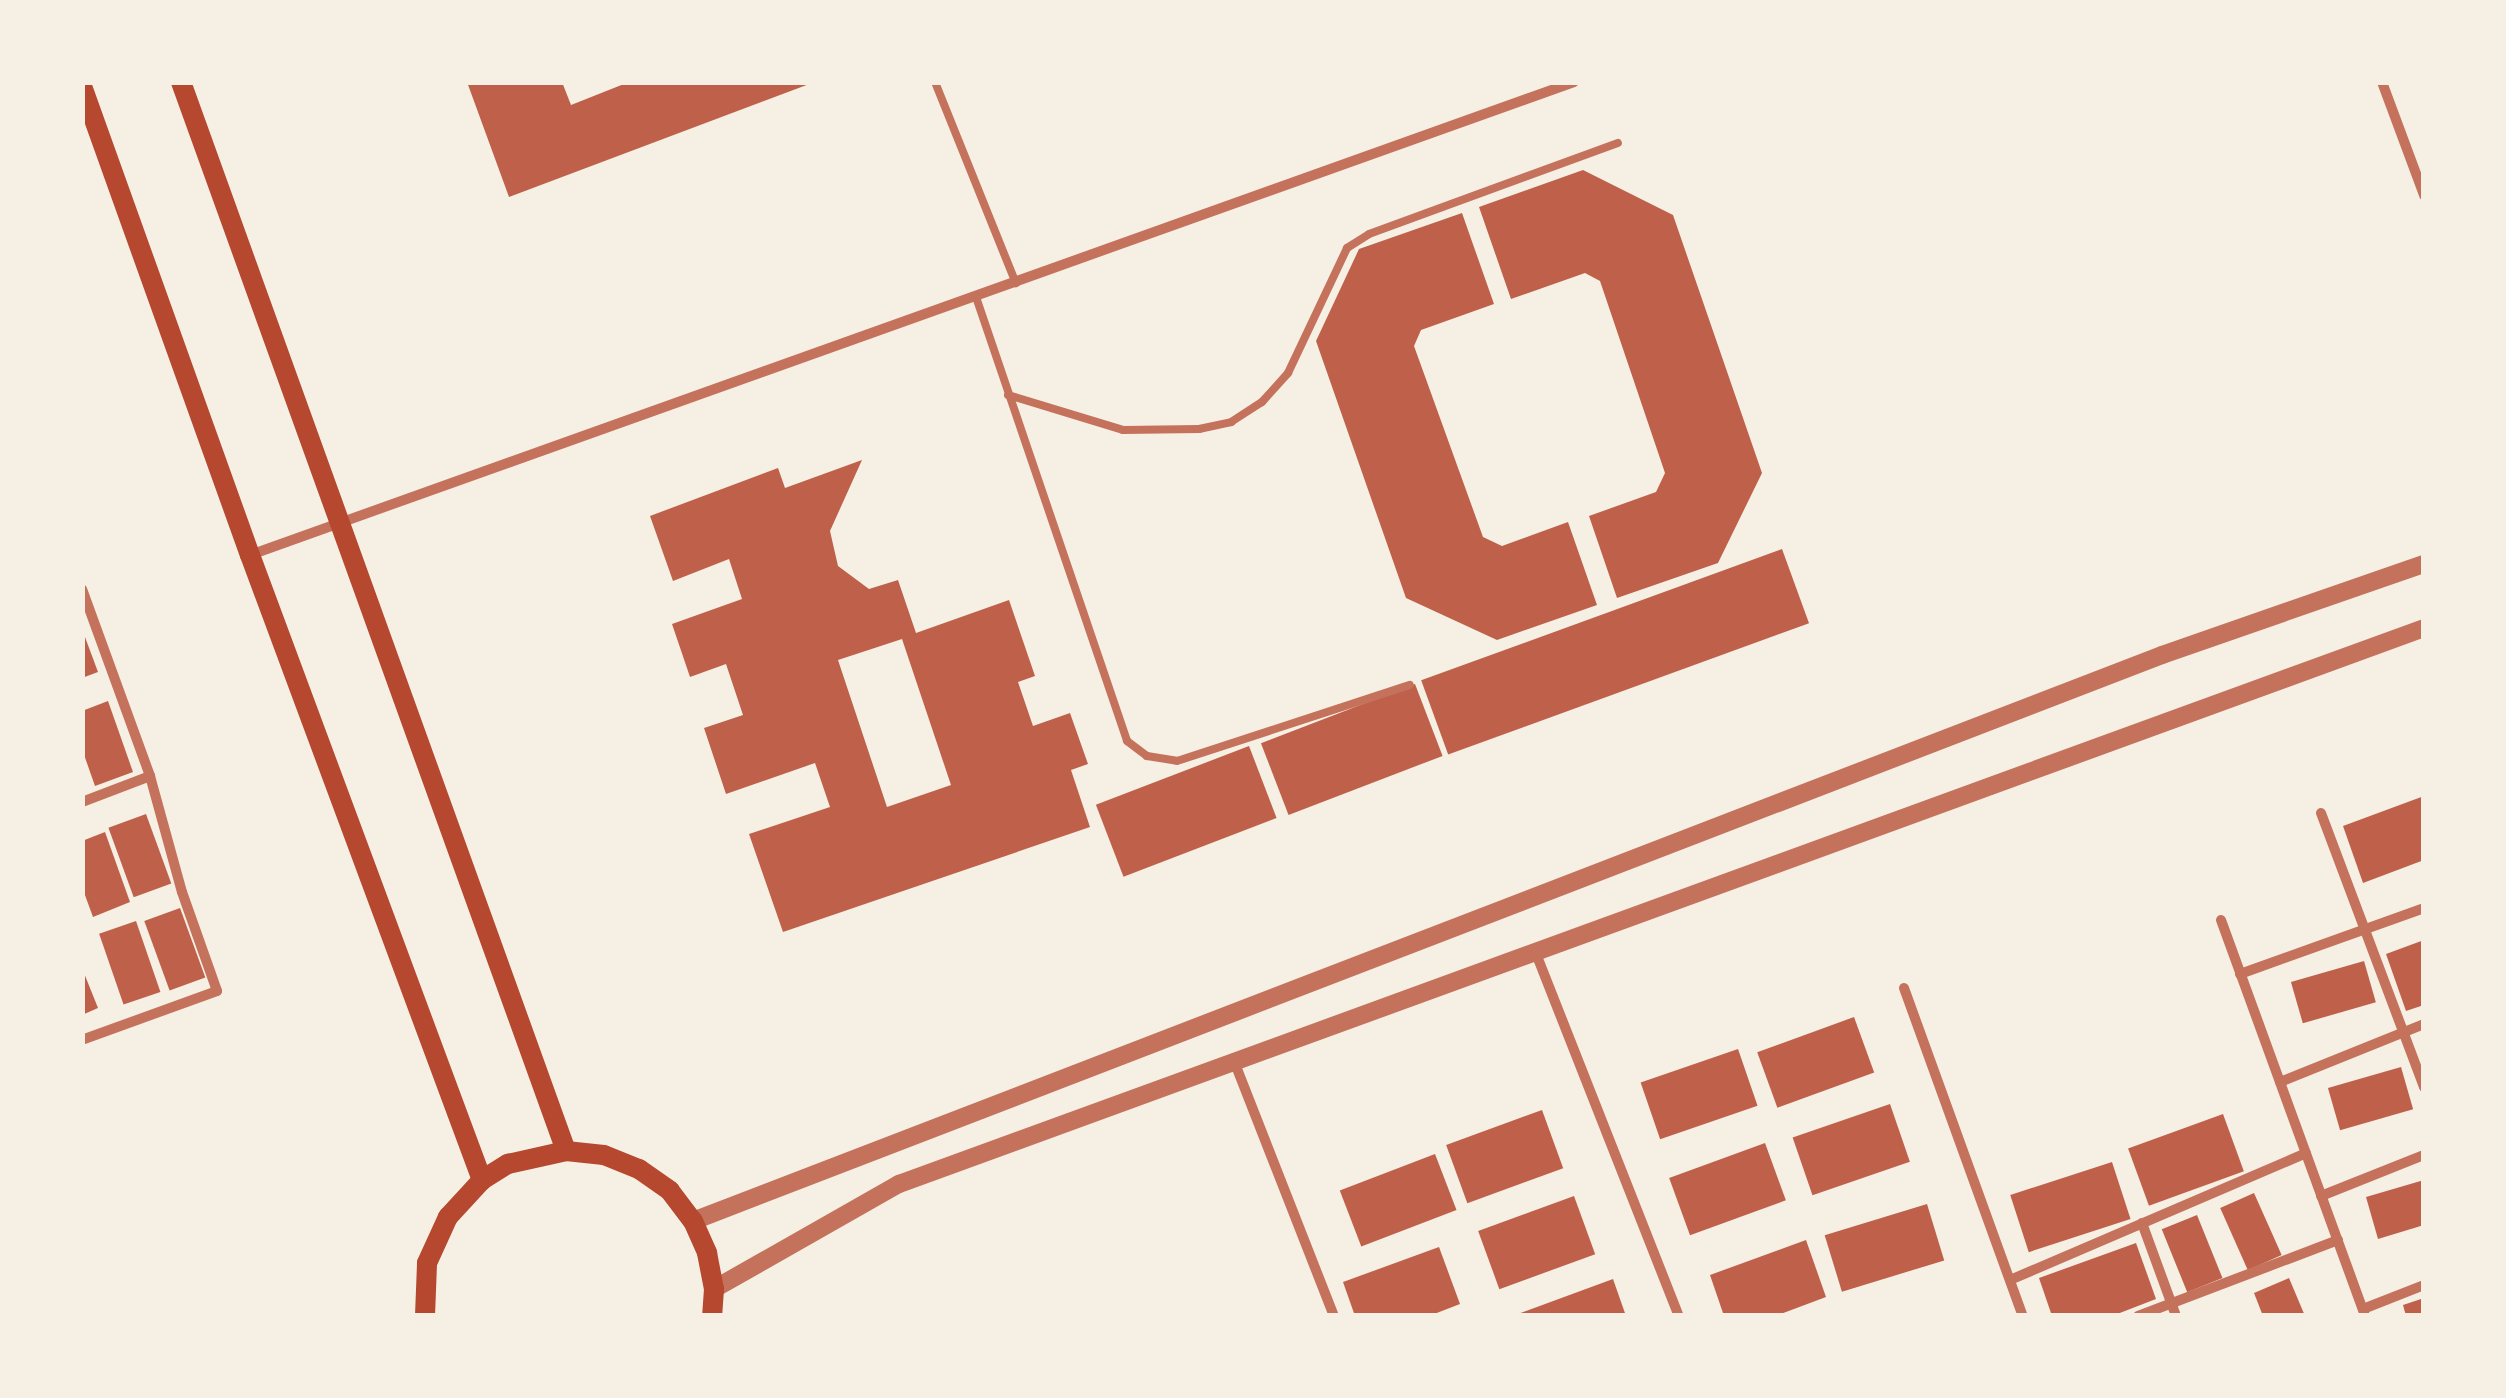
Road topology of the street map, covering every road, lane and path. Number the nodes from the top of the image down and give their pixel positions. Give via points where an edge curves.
1 (182, 82) edge
2 (935, 82) edge
3 (1574, 82) edge
4 (2382, 82) edge
5 (82, 86) edge
6 (1555, 86) edge
7 (1618, 143) dead end
8 (2424, 195) edge
9 (1016, 283) junction
10 (976, 297) junction
11 (1008, 396) junction
12 (340, 524) junction
13 (250, 555) junction
14 (2424, 564) edge
15 (82, 589) edge
16 (2424, 628) edge
17 (1410, 686) dead end
18 (150, 776) junction
19 (82, 802) edge
20 (2321, 814) dead end
21 (2424, 908) edge
22 (2220, 920) dead end
23 (2365, 929) junction
24 (1534, 950) junction
25 (2240, 974) junction
26 (1904, 988) dead end
27 (2424, 1024) edge
28 (2400, 1033) junction
29 (82, 1040) edge
30 (1233, 1060) junction
31 (2280, 1082) junction
32 (2424, 1087) edge
33 (566, 1151) junction
34 (2306, 1153) junction
35 (2424, 1155) edge
36 (482, 1180) junction
37 (2321, 1196) junction
38 (693, 1221) junction
39 (2142, 1224) junction
40 (2338, 1240) junction
41 (2010, 1280) junction
42 (2424, 1285) edge
43 (714, 1288) junction
44 (2172, 1302) junction
45 (2364, 1312) edge
46 (422, 1315) edge
47 (712, 1316) edge
48 (1334, 1316) edge
49 (1679, 1316) edge
50 (2023, 1316) edge
51 (2138, 1316) edge
52 (2176, 1316) edge

1 - 12 main road
2 - 9 lane
3 - 6 street
4 - 8 street
5 - 13 main road
6 - 9 street
7 - 11 lane via 1369,234 1347,248 1288,373 1262,402 1231,422 1200,430 1123,430
9 - 10 street
10 - 11 lane
10 - 12 street
11 - 17 lane via 1116,717 1127,741 1147,756 1176,761
12 - 13 street
12 - 33 main road
13 - 36 main road
14 - 38 street via 2144,662
15 - 18 street
16 - 24 street
18 - 19 street
18 - 29 street via 217,991
20 - 23 street
21 - 23 street
22 - 25 street
23 - 25 street
23 - 28 street
24 - 30 street
24 - 49 street
25 - 31 street
26 - 41 street
27 - 28 street
28 - 31 street
28 - 32 street
30 - 43 street via 899,1184
30 - 48 street
31 - 34 street
33 - 36 main road via 508,1164
33 - 38 main road via 604,1155 639,1169 670,1191
34 - 37 street
34 - 39 street
35 - 37 street
36 - 46 main road via 448,1217 428,1263
37 - 40 street
38 - 43 main road
39 - 41 street
39 - 44 street
40 - 44 street
40 - 45 street
41 - 50 street
42 - 45 street
43 - 47 main road
44 - 51 street
44 - 52 street

